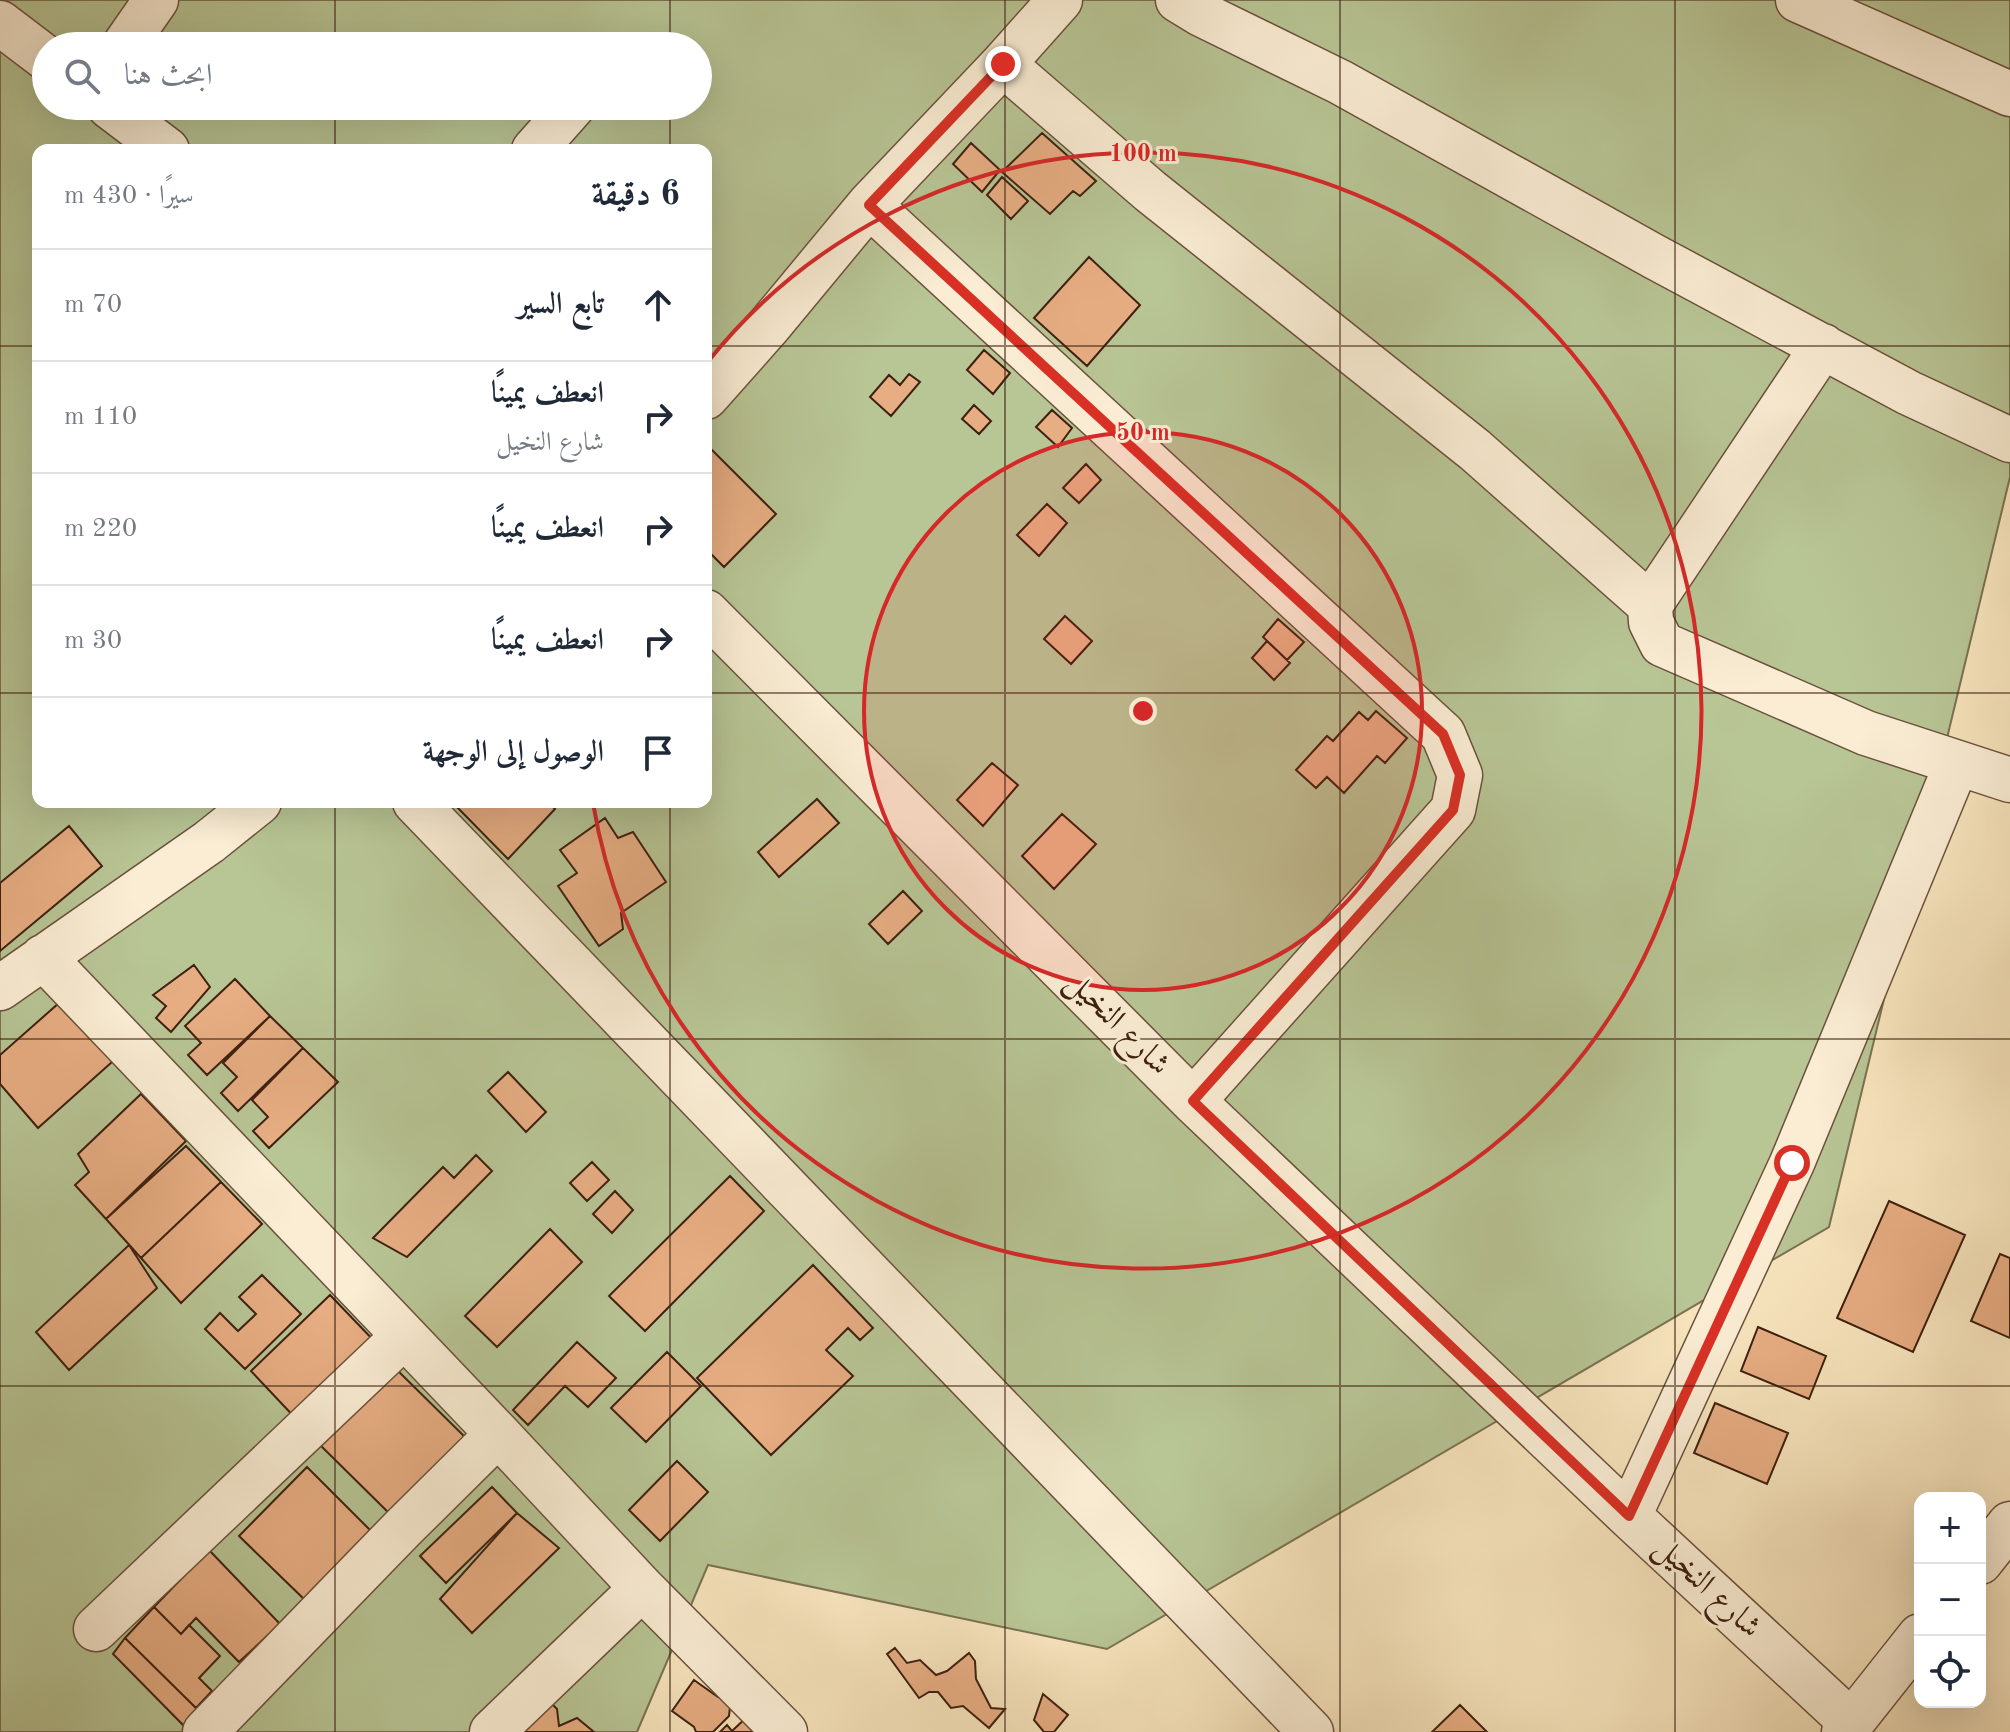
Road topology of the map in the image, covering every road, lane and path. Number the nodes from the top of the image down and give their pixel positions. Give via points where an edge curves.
1 (156, 0) edge
2 (1060, 0) edge
3 (1178, 0) edge
4 (1808, 2) edge
5 (0, 23) edge
6 (134, 32) edge
7 (32, 47) edge
8 (1003, 64) junction
9 (2010, 94) edge
10 (127, 120) edge
11 (561, 120) edge
12 (159, 144) edge
13 (539, 144) edge
14 (869, 205) junction
15 (1823, 346) junction
16 (712, 390) edge
17 (2010, 440) edge
18 (1650, 605) junction
19 (712, 618) edge
20 (1957, 763) junction
21 (2010, 780) edge
22 (252, 808) edge
23 (421, 808) edge
24 (43, 957) junction
25 (0, 988) edge
26 (1193, 1101) junction
27 (404, 1336) junction
28 (498, 1434) junction
29 (1629, 1516) junction
30 (2010, 1524) edge
31 (1986, 1554) edge
32 (642, 1588) junction
33 (96, 1629) dead end
34 (1914, 1644) edge
35 (1848, 1727) edge
36 (205, 1732) edge
37 (492, 1732) edge
38 (785, 1732) edge
39 (1311, 1732) edge

1 - 6 street
2 - 8 street
3 - 15 street via 1340,82
4 - 9 street
5 - 7 street
8 - 14 street
8 - 18 street via 1150,191 1475,450
10 - 12 street
11 - 13 street
14 - 16 street
14 - 26 street via 1443,734 1460,775 1453,810
15 - 17 street
15 - 18 street
18 - 20 street via 1651,622 1662,644 1866,733
19 - 26 street, شارع النخيل
20 - 21 street
20 - 29 street via 1792,1163
22 - 24 street
23 - 39 street
24 - 25 street
24 - 27 street
26 - 29 street, شارع النخيل
27 - 28 street
27 - 33 street
28 - 32 street
28 - 36 street
29 - 35 street, شارع النخيل
30 - 31 street
32 - 37 street
32 - 38 street
34 - 35 street

